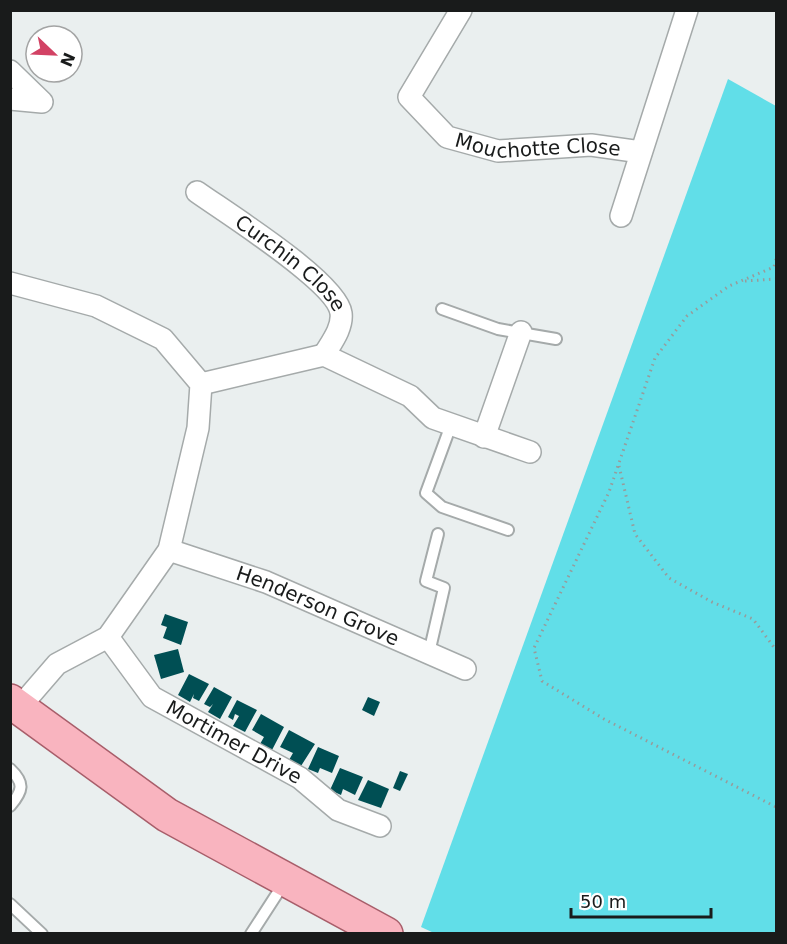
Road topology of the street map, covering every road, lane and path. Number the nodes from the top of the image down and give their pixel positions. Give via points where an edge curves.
1 (461, 10) edge
2 (687, 10) edge
3 (10, 70) edge
4 (10, 99) edge
5 (641, 152) junction
6 (197, 192) dead end
7 (621, 216) dead end
8 (777, 259) edge
9 (777, 279) edge
10 (741, 281) junction
11 (10, 283) edge
12 (442, 309) dead end
13 (521, 332) junction
14 (556, 339) dead end
15 (324, 355) junction
16 (201, 384) junction
17 (451, 425) junction
18 (484, 437) junction
19 (530, 452) dead end
20 (618, 464) junction
21 (508, 530) dead end
22 (438, 534) dead end
23 (169, 550) junction
24 (108, 637) junction
25 (777, 650) edge
26 (429, 654) junction
27 (465, 669) dead end
28 (15, 705) edge
29 (10, 769) edge
30 (10, 806) edge
31 (777, 807) edge
32 (380, 826) dead end
33 (286, 880) junction
34 (10, 904) edge
35 (42, 933) edge
36 (251, 933) edge
37 (386, 933) edge

1 - 5 street, Mouchotte Close via 409,96 447,137 498,151 591,145
2 - 5 street, Mouchotte Close
3 - 4 street via 42,102
5 - 7 street, Mouchotte Close
6 - 15 street, Curchin Close via 294,261 334,297 341,314 338,331
8 - 10 path via 774,267
9 - 10 path
10 - 20 path via 687,316 655,358
11 - 16 street via 96,306 163,339
12 - 13 lane via 480,324
13 - 14 lane
13 - 18 street
15 - 16 street
15 - 17 street via 410,396 433,418
16 - 23 street via 198,428
17 - 18 street
17 - 21 lane via 426,493 442,507
18 - 19 street
20 - 25 path via 635,534 669,578 753,619
20 - 31 path via 609,492 534,648 542,681 604,719
22 - 26 lane via 426,581 444,588
23 - 24 street
23 - 26 street, Henderson Grove via 266,582
24 - 28 street via 57,664
24 - 32 street, Mortimer Drive via 152,697 300,778 338,810
26 - 27 street, Henderson Grove
28 - 33 main road via 168,815
29 - 30 lane via 21,780 22,788
33 - 36 lane
33 - 37 main road
34 - 35 lane

